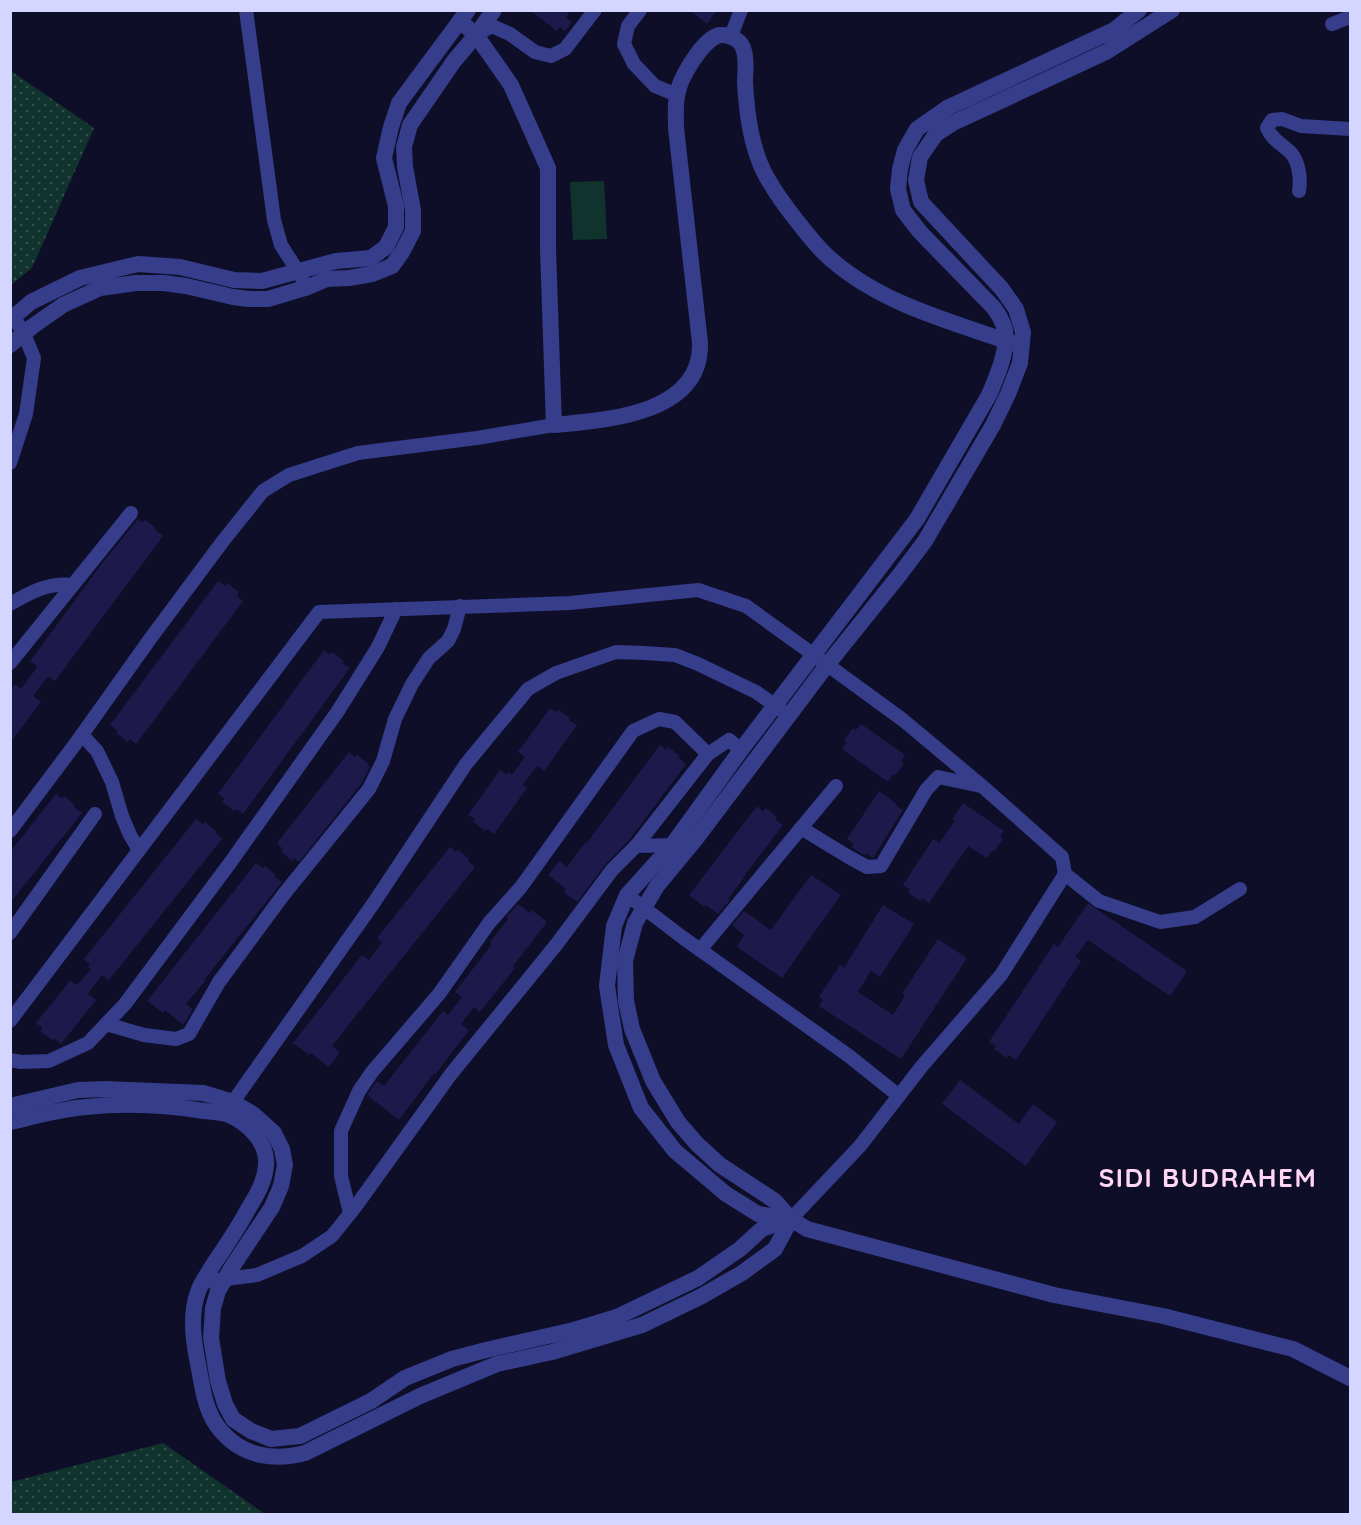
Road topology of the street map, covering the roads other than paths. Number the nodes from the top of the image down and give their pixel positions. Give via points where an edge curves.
1 (246, 10) edge
2 (494, 10) edge
3 (595, 10) edge
4 (640, 10) edge
5 (741, 10) edge
6 (1139, 10) edge
7 (1172, 10) edge
8 (464, 16) edge
9 (1350, 17) edge
10 (1332, 24) dead end
11 (476, 35) junction
12 (731, 36) junction
13 (677, 95) junction
14 (1350, 129) edge
15 (1299, 191) dead end
16 (297, 272) junction
17 (308, 286) junction
18 (12, 318) edge
19 (24, 334) junction
20 (1005, 340) junction
21 (10, 345) edge
22 (1022, 346) junction
23 (554, 425) junction
24 (10, 463) edge
25 (131, 513) dead end
26 (73, 585) junction
27 (10, 604) edge
28 (460, 606) junction
29 (396, 609) junction
30 (821, 660) junction
31 (10, 663) edge
32 (774, 705) junction
33 (789, 715) junction
34 (82, 735) junction
35 (741, 750) junction
36 (708, 754) junction
37 (836, 786) dead end
38 (981, 786) junction
39 (95, 814) dead end
40 (801, 828) junction
41 (10, 831) edge
42 (636, 846) junction
43 (681, 846) junction
44 (139, 850) junction
45 (1065, 874) junction
46 (1240, 889) dead end
47 (627, 895) junction
48 (645, 907) junction
49 (10, 933) edge
50 (700, 950) junction
51 (10, 1022) edge
52 (106, 1024) junction
53 (10, 1060) edge
54 (899, 1096) junction
55 (10, 1106) edge
56 (229, 1108) junction
57 (10, 1122) edge
58 (350, 1213) junction
59 (791, 1219) junction
60 (225, 1279) junction
61 (203, 1282) junction
62 (1350, 1378) edge

1 - 16 street via 274,220 280,245
2 - 11 street
3 - 11 street via 565,49 551,56 536,52 492,26
4 - 13 street via 628,26 624,44 634,64 656,86
5 - 12 street
6 - 20 street via 1114,30 947,108 917,129 905,150 898,189 903,210 994,308 1005,330
7 - 22 street via 1106,52 953,123 936,134 920,157 916,180 921,202 1002,289 1016,309 1023,332
8 - 11 street
8 - 16 street via 399,103 393,119 384,158 396,206 396,226 386,247 371,258 336,261
9 - 10 street
11 - 17 street via 410,125 404,147 413,231 402,252 392,266 372,274 327,279
11 - 23 street via 511,85 548,168
12 - 13 street via 712,38 705,44 686,72
12 - 20 street via 744,50 748,116 762,169 776,195 812,240 832,261 869,286 927,313
13 - 23 street via 676,128 699,359 681,390 649,408 625,416
14 - 15 street via 1272,120 1267,128 1292,154 1298,168
16 - 17 street
16 - 18 street via 262,282 234,280 180,267 138,264 80,278 31,302
17 - 19 street via 268,299 164,283 100,288 63,305
18 - 19 street
19 - 21 street
19 - 24 street via 34,358 26,414
20 - 22 street
20 - 30 street via 998,375 989,395 917,519
22 - 30 street via 1020,363 993,425 925,541
23 - 34 street via 358,453 289,475 263,491
25 - 26 street
26 - 27 street via 61,583 34,591
26 - 31 street
28 - 29 street
28 - 30 street via 570,603 698,590 746,606
28 - 52 street via 448,641 429,658 412,684 369,789 284,894 226,973 189,1034 176,1039
29 - 44 street via 319,612
29 - 52 street via 378,647 300,766 167,948
30 - 32 street
30 - 33 street
30 - 38 street via 903,720
32 - 33 street
32 - 35 street
32 - 56 street via 698,664 675,655 644,652 616,652 556,673 528,689 466,764
33 - 43 street
34 - 41 street
34 - 44 street via 97,751
35 - 36 street via 729,740
35 - 43 street
36 - 42 street
36 - 58 street via 675,722 659,719 633,731 521,887 359,1091 341,1131 341,1176
37 - 40 street
38 - 40 street via 938,777 926,790 881,866 867,867
38 - 45 street via 1062,857
39 - 49 street
40 - 50 street
42 - 43 street
42 - 58 street via 612,870 451,1074
43 - 47 street
43 - 48 street
44 - 51 street
45 - 46 street via 1100,901 1160,922 1195,917
45 - 54 street via 1001,975
47 - 48 street
47 - 59 street via 614,926 607,986 616,1045 641,1108 675,1151 726,1194 758,1214
48 - 50 street
48 - 59 street via 635,923 625,961 626,1000 632,1029 653,1081 697,1144 720,1165 775,1200
50 - 54 street
52 - 53 street via 88,1043 49,1061
54 - 59 street via 860,1146
55 - 56 street via 78,1090 105,1089 202,1092
56 - 57 street via 102,1106
56 - 60 street via 253,1114 274,1133 285,1165 272,1207
56 - 61 street via 253,1131 264,1148 266,1162 261,1187
58 - 60 street via 332,1236 302,1256 257,1275
59 - 60 street via 762,1229 740,1250 698,1278 617,1317 452,1359 405,1378 371,1401 300,1436 271,1439 251,1431 233,1419 225,1404 211,1338 213,1308
59 - 61 street via 775,1249 742,1273 642,1325 496,1364 291,1457 260,1456 246,1450 221,1432 213,1419 203,1390 194,1335 195,1305
59 - 62 street via 807,1229 1054,1295 1163,1316 1293,1349
60 - 61 street

